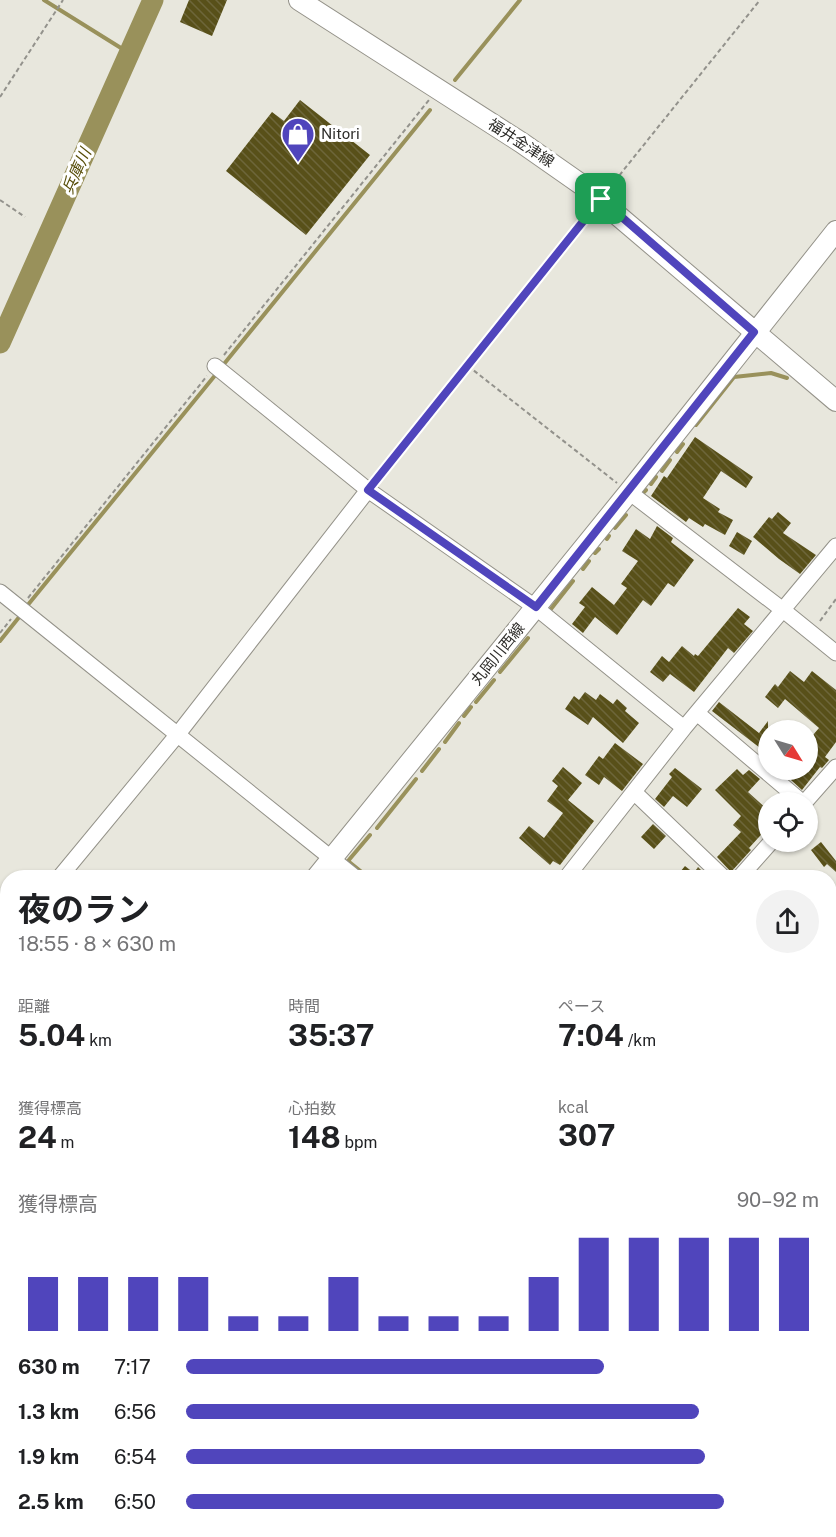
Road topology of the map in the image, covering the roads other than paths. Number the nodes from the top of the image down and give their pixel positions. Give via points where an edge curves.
1 (299, 0) edge
2 (836, 231) edge
3 (754, 332) junction
4 (215, 366) dead end
5 (836, 401) edge
6 (368, 490) junction
7 (629, 492) junction
8 (836, 546) edge
9 (0, 592) edge
10 (536, 607) junction
11 (783, 610) junction
12 (836, 653) edge
13 (697, 713) junction
14 (684, 728) junction
15 (178, 734) junction
16 (833, 776) edge
17 (634, 792) junction
18 (791, 792) edge
19 (815, 792) edge
20 (762, 852) edge
21 (332, 858) junction
22 (66, 870) edge
23 (322, 870) edge
24 (346, 870) edge
25 (572, 870) edge
26 (716, 870) edge
27 (746, 870) edge

1 - 3 main road, 福井金津線 via 563,171 601,199
2 - 3 main road, 丸岡川西線
3 - 5 main road, 福井金津線
3 - 7 main road, 丸岡川西線
4 - 6 street
6 - 10 street
6 - 15 street
7 - 10 main road, 丸岡川西線
7 - 11 street
8 - 11 street
9 - 15 street
10 - 14 street
10 - 21 main road, 丸岡川西線
11 - 12 street
11 - 13 street
13 - 14 street
13 - 18 street
14 - 17 street
15 - 21 street
15 - 22 street
16 - 19 street
17 - 25 street
17 - 26 street
20 - 27 street
21 - 23 main road, 丸岡川西線
21 - 24 street

